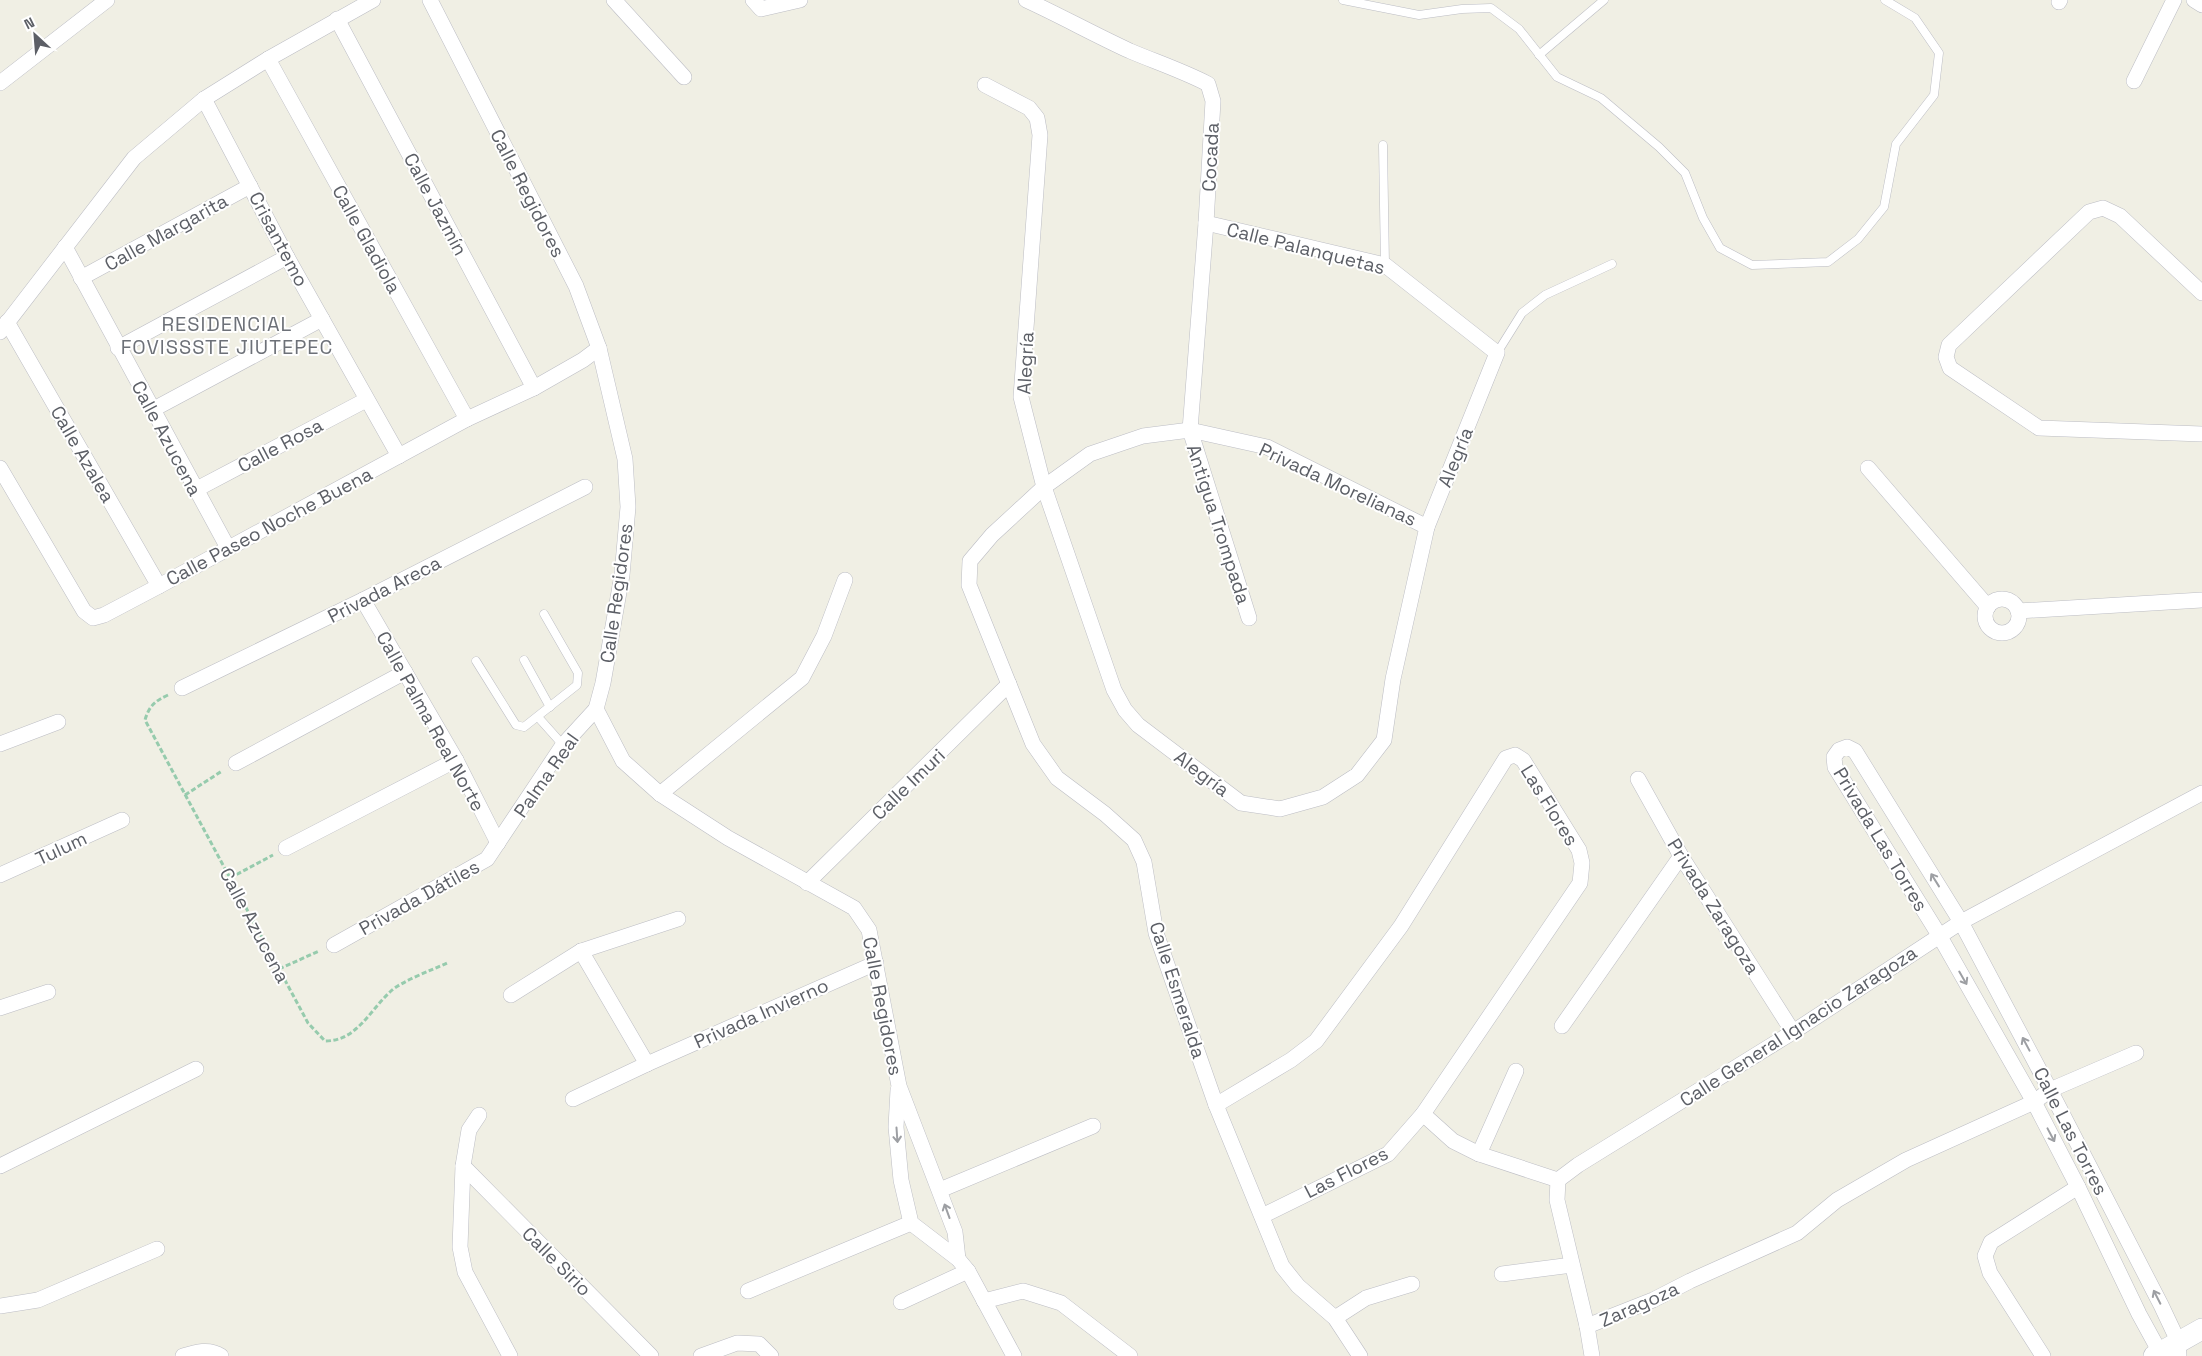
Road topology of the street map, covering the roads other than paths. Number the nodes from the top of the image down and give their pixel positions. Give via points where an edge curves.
1 (107, 0) edge
2 (373, 0) edge
3 (430, 0) edge
4 (614, 0) edge
5 (753, 0) edge
6 (800, 0) edge
7 (1026, 0) edge
8 (1343, 0) edge
9 (1604, 0) edge
10 (1885, 0) edge
11 (2174, 0) edge
12 (2194, 0) edge
13 (1358, 2) edge
14 (2202, 5) edge
15 (337, 19) junction
16 (1540, 55) junction
17 (268, 58) junction
18 (684, 76) dead end
19 (2134, 81) dead end
20 (0, 83) edge
21 (985, 85) dead end
22 (204, 99) junction
23 (1383, 145) dead end
24 (250, 186) junction
25 (1206, 223) junction
26 (65, 247) junction
27 (288, 257) junction
28 (1612, 264) dead end
29 (1385, 265) junction
30 (81, 278) junction
31 (2202, 293) edge
32 (322, 319) junction
33 (4, 327) edge
34 (118, 348) junction
35 (599, 348) junction
36 (1497, 353) junction
37 (534, 388) junction
38 (366, 400) junction
39 (152, 410) junction
40 (467, 419) junction
41 (1190, 430) junction
42 (2202, 434) edge
43 (399, 456) junction
44 (0, 468) edge
45 (1868, 468) dead end
46 (584, 487) dead end
47 (1044, 487) junction
48 (195, 490) junction
49 (1427, 527) junction
50 (228, 548) junction
51 (845, 580) dead end
52 (159, 586) junction
53 (363, 600) junction
54 (2202, 600) edge
55 (1988, 607) junction
56 (2018, 611) junction
57 (544, 614) dead end
58 (1249, 618) dead end
59 (524, 660) dead end
60 (476, 661) dead end
61 (405, 672) junction
62 (1009, 684) junction
63 (182, 688) road end
64 (550, 707) junction
65 (596, 709) junction
66 (538, 717) junction
67 (58, 722) dead end
68 (0, 744) edge
69 (563, 745) junction
70 (456, 760) junction
71 (236, 763) road end
72 (1638, 779) dead end
73 (2202, 793) edge
74 (660, 794) junction
75 (122, 820) dead end
76 (498, 843) junction
77 (286, 848) road end
78 (1681, 856) junction
79 (0, 875) edge
80 (807, 883) junction
81 (678, 919) dead end
82 (1960, 922) junction
83 (1939, 935) junction
84 (334, 944) road end
85 (581, 951) junction
86 (876, 963) junction
87 (48, 992) dead end
88 (511, 994) dead end
89 (0, 1008) edge
90 (1562, 1026) dead end
91 (1793, 1032) junction
92 (2136, 1053) dead end
93 (647, 1064) junction
94 (196, 1069) dead end
95 (1516, 1071) dead end
96 (898, 1086) junction
97 (2050, 1090) junction
98 (573, 1099) dead end
99 (2034, 1102) junction
100 (1216, 1105) junction
101 (1423, 1114) junction
102 (479, 1115) dead end
103 (1093, 1126) dead end
104 (1479, 1154) junction
105 (0, 1166) edge
106 (463, 1166) junction
107 (1558, 1180) junction
108 (2078, 1187) junction
109 (940, 1190) junction
110 (1262, 1216) junction
111 (911, 1223) junction
112 (157, 1249) dead end
113 (958, 1258) junction
114 (1572, 1265) junction
115 (968, 1271) junction
116 (1502, 1274) dead end
117 (1412, 1284) dead end
118 (748, 1291) dead end
119 (901, 1302) dead end
120 (984, 1302) junction
121 (0, 1306) edge
122 (1336, 1318) junction
123 (1587, 1326) junction
124 (2202, 1329) edge
125 (2166, 1352) edge
126 (183, 1356) edge
127 (222, 1356) edge
128 (510, 1356) edge
129 (651, 1356) edge
130 (701, 1356) edge
131 (771, 1356) edge
132 (1014, 1356) edge
133 (1130, 1356) edge
134 (1360, 1356) edge
135 (1592, 1356) edge
136 (2043, 1356) edge

1 - 20 street
2 - 15 street
3 - 35 street, Calle Regidores via 576,286
4 - 18 street
5 - 6 street via 761,9
7 - 25 street, Cocada via 1208,84 1213,101
8 - 13 lane
9 - 16 lane
10 - 16 lane via 1915,18 1940,53 1934,95 1896,144 1884,206 1858,240 1828,262 1752,265 1720,248 1684,173 1659,147 1601,98 1557,77
11 - 19 street
12 - 14 street
13 - 16 lane via 1419,15 1491,8 1519,29
15 - 17 street
15 - 37 street, Calle Jazmín
17 - 22 street
17 - 40 street, Calle Gladiola
21 - 47 street, Alegría via 1029,108 1037,118 1040,134 1021,397
22 - 24 street, Crisantemo
22 - 26 street via 134,158
23 - 29 lane
24 - 27 street, Crisantemo
24 - 30 street, Calle Margarita
25 - 29 street, Calle Palanquetas
25 - 41 street, Cocada
26 - 30 street, Calle Azucena
26 - 33 street
27 - 32 street, Crisantemo
27 - 34 street
28 - 36 lane, Alegría via 1546,295 1522,314
29 - 36 street, Calle Palanquetas
30 - 34 street, Calle Azucena
31 - 42 street via 2120,216 2103,208 2089,212 1949,345 1946,357 1950,368 2039,428
32 - 38 street, Crisantemo
32 - 39 street
33 - 52 street, Calle Azalea
34 - 39 street, Calle Azucena
35 - 37 street, Calle Paseo Noche Buena
35 - 65 street, Calle Regidores via 625,459 628,507 622,575
36 - 49 street, Alegría
37 - 40 street, Calle Paseo Noche Buena
38 - 43 street, Crisantemo
38 - 48 street, Calle Rosa
39 - 48 street, Calle Azucena
40 - 43 street, Calle Paseo Noche Buena
41 - 47 street, Calle Esmeralda via 1143,436 1090,454
41 - 49 street, Privada Morelianas via 1267,448
41 - 58 street, Antigua Trompada
43 - 50 street, Calle Paseo Noche Buena
44 - 52 street, Calle Paseo Noche Buena via 84,611 94,618 104,615
45 - 55 street
46 - 53 street, Privada Areca
47 - 49 street, Alegría via 1114,690 1125,710 1138,725 1241,803 1280,809 1323,797 1357,775 1384,740 1392,679
47 - 62 street, Calle Esmeralda via 992,534 970,561 969,585
48 - 50 street, Calle Azucena
50 - 52 street, Calle Paseo Noche Buena
51 - 74 street via 824,636 802,678
53 - 61 street, Calle Palma Real Norte
53 - 63 street, Privada Areca
54 - 56 street
55 - 56 street via 1994,601 2004,599 2013,603
55 - 56 street via 1985,617 1988,626 1996,632 2014,629
57 - 64 lane via 578,673 576,685
59 - 64 lane
60 - 66 lane via 516,725 524,726
61 - 70 street, Calle Palma Real Norte
61 - 71 street
62 - 80 street, Calle Imuri
62 - 100 street, Calle Esmeralda via 1033,744 1057,778 1134,840 1144,862 1156,933
64 - 66 lane
65 - 69 street, Palma Real
65 - 74 street, Calle Regidores via 623,761
66 - 69 lane
67 - 68 street
69 - 76 street, Palma Real
70 - 76 street, Calle Palma Real Norte
70 - 77 street
72 - 78 street, Privada Zaragoza
73 - 82 street, Calle General Ignacio Zaragoza
74 - 80 street, Calle Regidores
75 - 79 street, Tulum
76 - 84 street, Privada Dátiles via 487,859
78 - 90 street
78 - 91 street, Privada Zaragoza
80 - 86 street, Calle Regidores via 854,908 869,930
81 - 85 street
82 - 83 street, Calle General Ignacio Zaragoza
82 -> 83 street, Privada Las Torres via 1855,751 1847,747 1839,750 1834,757 1836,766
97 -> 82 street, Calle Las Torres
83 - 91 street, Calle General Ignacio Zaragoza
83 -> 99 street, Calle Las Torres
85 - 88 street
85 - 93 street
86 - 93 street, Privada Invierno
86 - 96 street, Calle Regidores
87 - 89 street
91 - 107 street, Calle General Ignacio Zaragoza
92 - 97 street
93 - 98 street, Privada Invierno
94 - 105 street
95 - 104 street
96 - 109 street, Calle Regidores
96 -> 111 street, Calle Regidores via 897,1136 901,1180
97 - 99 street
125 -> 97 street, Calle Las Torres
99 -> 108 street, Calle Las Torres
99 - 123 street, Zaragoza via 1906,1160 1837,1200 1797,1233 1653,1300
100 - 101 street, Las Flores via 1291,1060 1316,1040 1401,926 1506,758 1516,755 1523,760 1579,850 1582,863 1580,882
100 - 110 street, Calle Esmeralda
101 - 104 street via 1453,1141
101 - 110 street, Las Flores via 1388,1154
102 - 106 street via 469,1130
103 - 109 street
104 - 107 street
106 - 128 street via 460,1247 465,1272
106 - 129 street, Calle Sirio
107 - 114 street via 1556,1200
108 - 125 street, Calle Las Torres
108 - 136 street via 1991,1242 1985,1256 1990,1273
113 -> 109 street, Calle Regidores via 955,1232
110 - 122 street, Calle Esmeralda via 1282,1266 1298,1286
111 - 113 street
111 - 118 street
112 - 121 street via 38,1300
113 - 115 street
114 - 116 street
114 - 123 street
115 - 119 street
115 - 120 street
117 - 122 street via 1366,1298
120 - 132 street
120 - 133 street via 1024,1291 1061,1303
122 - 134 street, Calle Esmeralda
123 - 135 street
124 - 125 main road
126 - 127 street via 199,1351
130 - 131 street via 737,1343 759,1344

